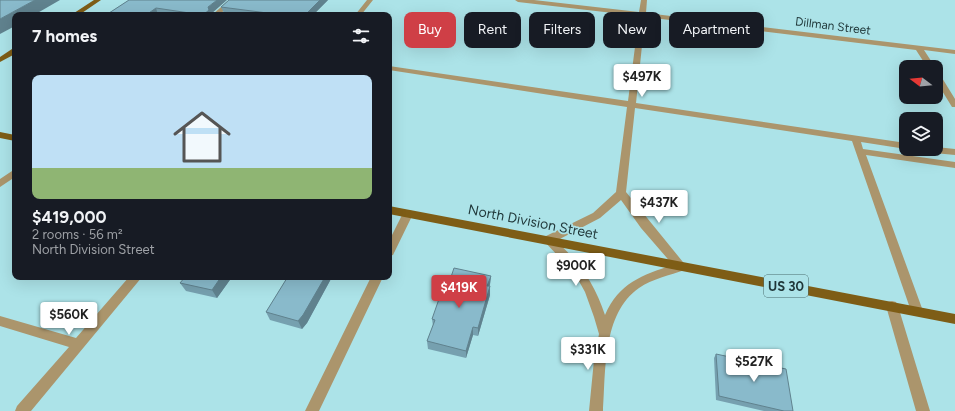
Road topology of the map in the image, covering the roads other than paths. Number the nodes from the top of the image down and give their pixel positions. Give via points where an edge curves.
1 (98, 0) edge
2 (233, 0) edge
3 (370, 0) edge
4 (518, 0) edge
5 (644, 0) edge
6 (79, 12) edge
7 (218, 12) edge
8 (360, 12) edge
9 (611, 12) edge
10 (642, 12) edge
11 (661, 18) edge
12 (918, 47) junction
13 (638, 48) edge
14 (955, 52) edge
15 (12, 53) edge
16 (0, 60) edge
17 (926, 60) edge
18 (392, 68) edge
19 (943, 86) edge
20 (955, 105) edge
21 (631, 106) junction
22 (0, 135) edge
23 (12, 137) edge
24 (855, 138) junction
25 (899, 145) edge
26 (859, 151) junction
27 (943, 151) edge
28 (955, 152) edge
29 (955, 165) edge
30 (12, 174) edge
31 (0, 184) edge
32 (621, 193) junction
33 (392, 211) edge
34 (408, 214) junction
35 (548, 240) junction
36 (392, 246) edge
37 (681, 267) junction
38 (133, 280) edge
39 (376, 280) edge
40 (892, 306) junction
41 (917, 311) junction
42 (955, 319) edge
43 (0, 321) edge
44 (604, 333) junction
45 (78, 344) junction
46 (22, 411) edge
47 (312, 411) edge
48 (596, 411) edge
49 (923, 411) edge

1 - 6 main road
2 - 7 street
3 - 8 street
4 - 9 street, Dillman Street
5 - 10 street
11 - 12 street, Dillman Street
12 - 14 street, Dillman Street
12 - 17 street
13 - 21 street
15 - 16 main road
18 - 21 street
19 - 20 street
21 - 24 street
21 - 32 street
22 - 23 main road
24 - 25 street
24 - 26 street
26 - 29 street
26 - 41 street
27 - 28 street
30 - 31 street
32 - 35 street via 596,218
32 - 37 street
33 - 34 main road, North Division Street / US 30
34 - 35 main road, North Division Street / US 30
34 - 36 street
35 - 37 main road, North Division Street / US 30
35 - 44 street via 569,258 582,274 597,304
37 - 40 main road, North Division Street / US 30
37 - 44 street via 637,284 623,294
38 - 45 street
39 - 47 street
40 - 41 main road, North Division Street / US 30
40 - 49 street
41 - 42 main road, North Division Street / US 30
43 - 45 street
44 - 48 street
45 - 46 street

